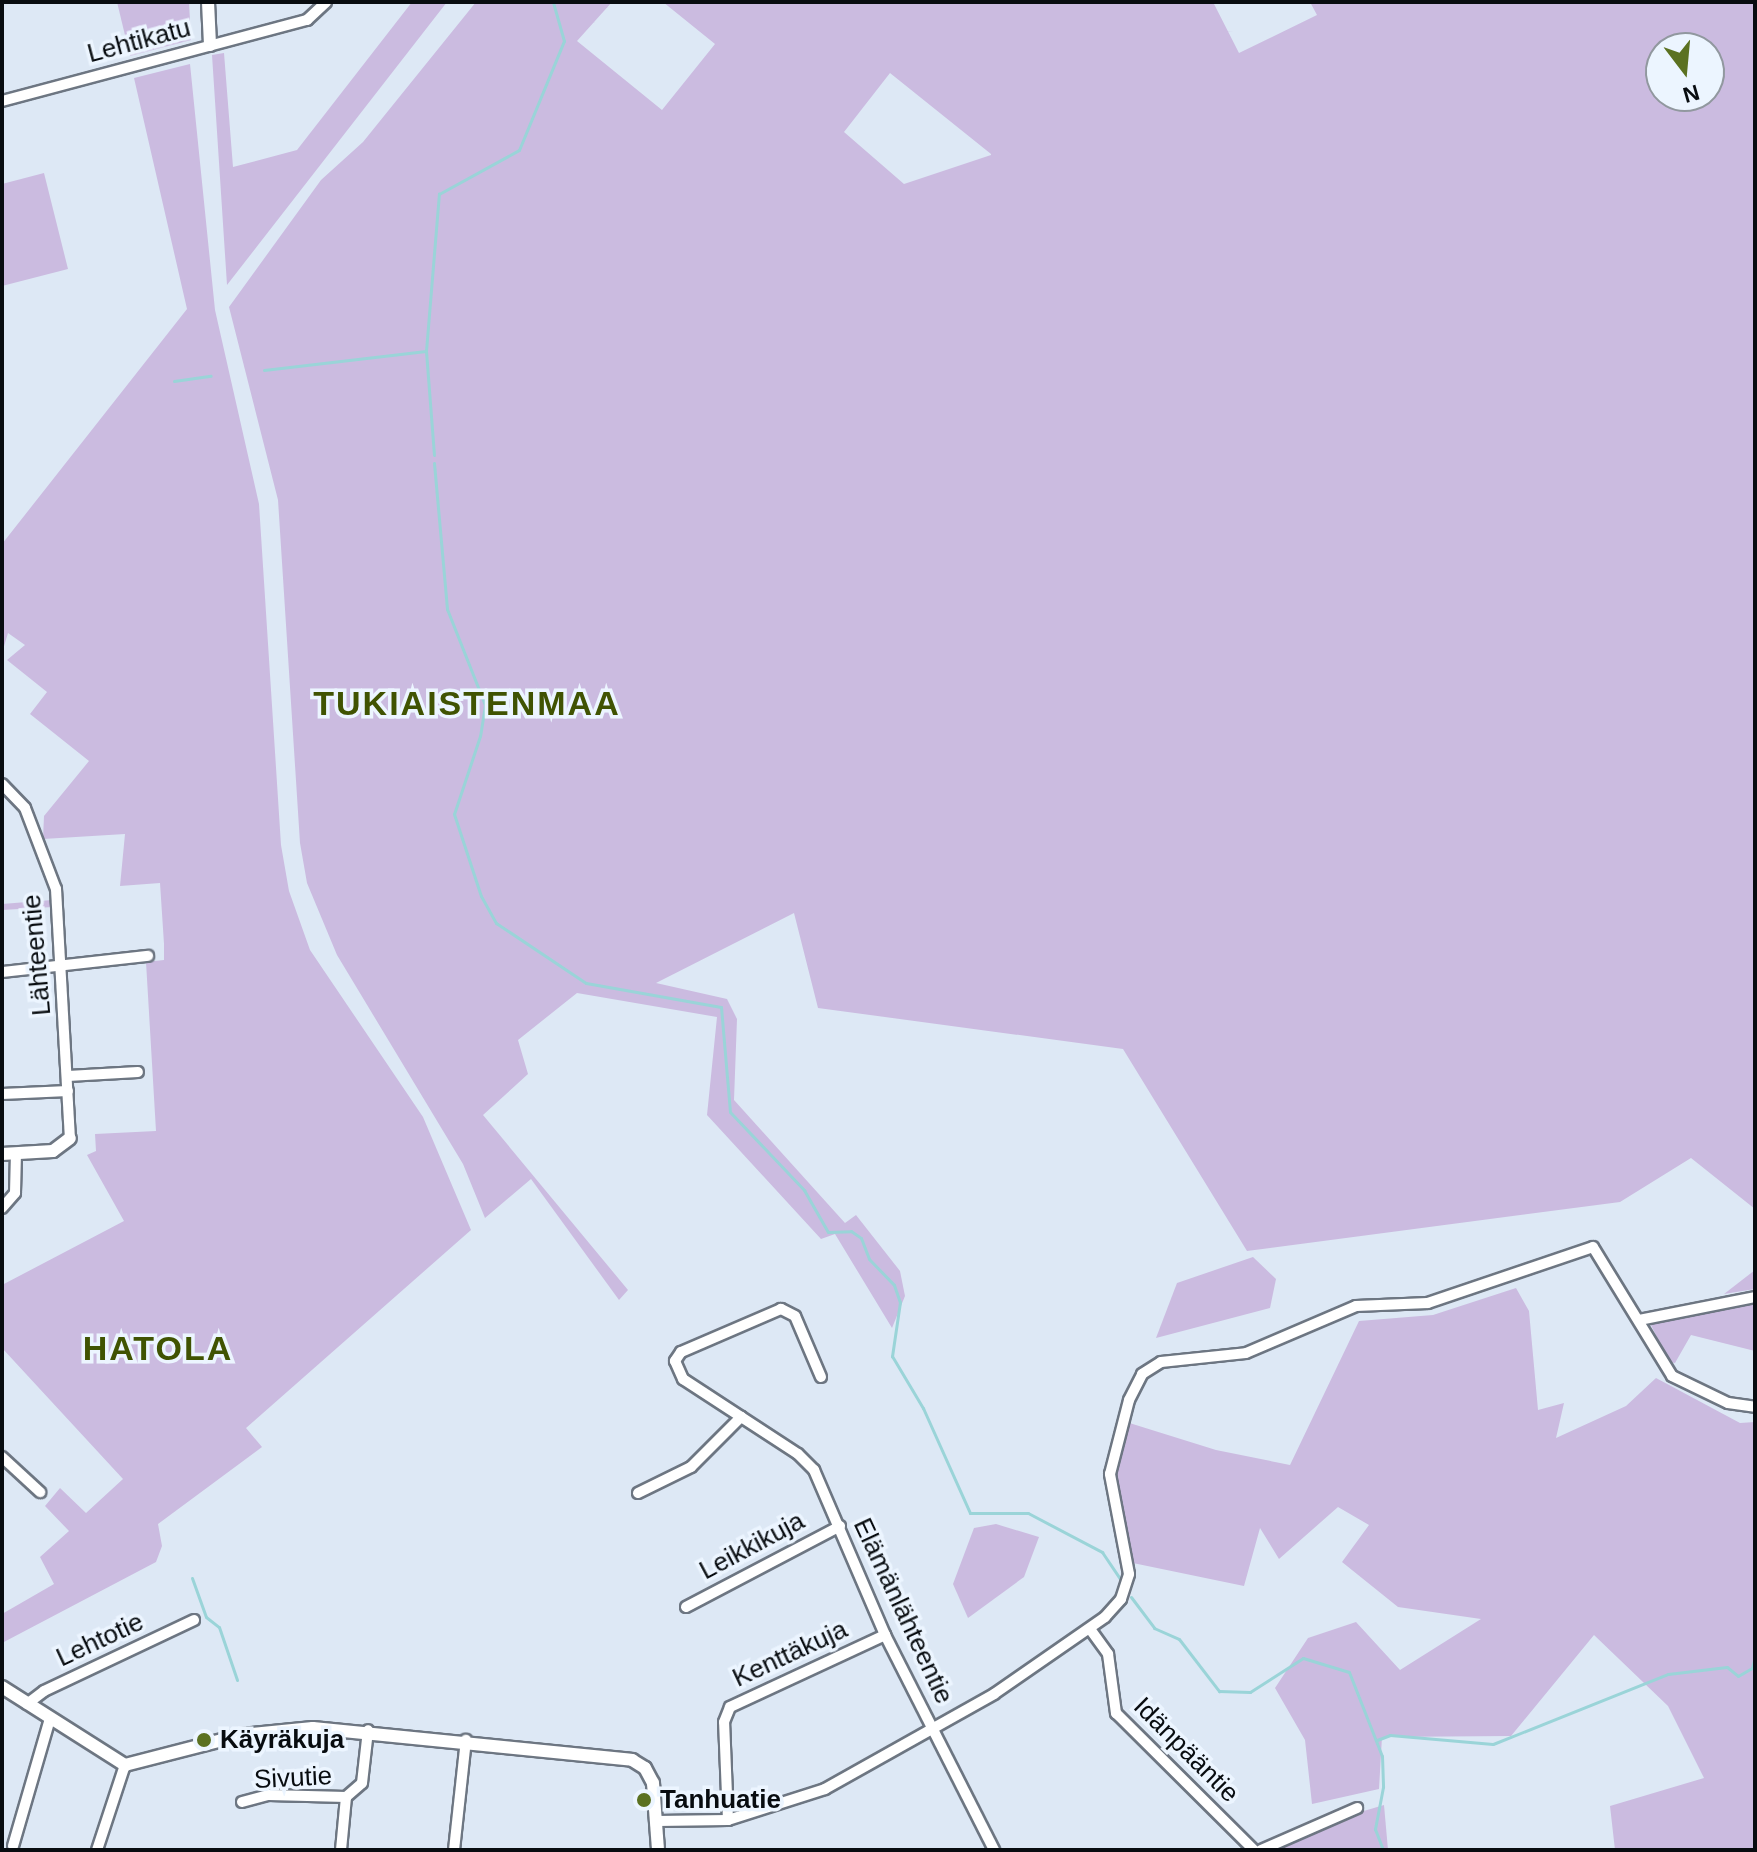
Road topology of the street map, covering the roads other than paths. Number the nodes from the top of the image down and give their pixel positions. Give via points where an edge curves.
1 (208, 2) edge
2 (326, 2) edge
3 (210, 45) junction
4 (2, 101) edge
5 (2, 784) edge
6 (148, 956) dead end
7 (61, 966) junction
8 (2, 972) edge
9 (138, 1072) dead end
10 (68, 1076) junction
11 (68, 1091) junction
12 (2, 1094) edge
13 (70, 1138) joint
14 (16, 1153) junction
15 (2, 1154) edge
16 (2, 1208) edge
17 (1755, 1297) edge
18 (1639, 1320) junction
19 (821, 1377) dead end
20 (1755, 1407) edge
21 (741, 1417) junction
22 (2, 1457) edge
23 (40, 1492) dead end
24 (638, 1493) dead end
25 (840, 1526) junction
26 (686, 1607) dead end
27 (194, 1620) dead end
28 (1090, 1629) junction
29 (885, 1635) junction
30 (2, 1687) edge
31 (27, 1704) junction
32 (50, 1719) junction
33 (932, 1727) junction
34 (368, 1730) junction
35 (466, 1740) junction
36 (125, 1765) junction
37 (346, 1797) junction
38 (242, 1802) dead end
39 (1357, 1808) dead end
40 (728, 1820) junction
41 (657, 1821) junction
42 (13, 1846) dead end
43 (97, 1850) edge
44 (341, 1850) edge
45 (454, 1850) edge
46 (658, 1850) edge
47 (994, 1850) edge
48 (1254, 1850) edge
49 (1261, 1850) edge

1 - 3 street
2 - 3 street, Lehtikatu via 307,20
3 - 4 street, Lehtikatu
5 - 7 street, Lähteentie via 25,808 55,884
6 - 7 street
7 - 8 street
7 - 10 street, Lähteentie
9 - 10 street
10 - 11 street, Lähteentie
11 - 12 street
11 - 13 street, Lähteentie
13 - 14 street via 57,1150
14 - 15 street
14 - 16 street via 15,1193
17 - 18 street
18 - 20 street via 1660,1364 1672,1376 1728,1403
18 - 28 street via 1593,1247 1428,1303 1356,1306 1246,1353 1161,1362 1142,1374 1129,1400 1110,1474 1129,1574 1121,1599
19 - 21 street, Elämänlähteentie via 795,1316 781,1309 678,1354 680,1376
21 - 24 street via 691,1467
21 - 25 street, Elämänlähteentie via 804,1458
22 - 23 street
25 - 26 street, Leikkikuja
25 - 29 street, Elämänlähteentie
27 - 31 street, Lehtotie
28 - 33 street via 994,1694
28 - 48 street, Idänpääntie via 1108,1654 1116,1713
29 - 33 street, Elämänlähteentie
29 - 40 street, Kenttäkuja via 730,1707 724,1722
30 - 31 street
31 - 32 street
32 - 36 street
32 - 42 street
33 - 40 street via 825,1789
33 - 47 street, Elämänlähteentie
34 - 35 street
34 - 36 street via 257,1732
34 - 37 street via 362,1783
35 - 41 street via 632,1760 651,1779
35 - 45 street
36 - 43 street
37 - 38 street, Sivutie via 269,1795
37 - 44 street
39 - 49 street
40 - 41 street
41 - 46 street

